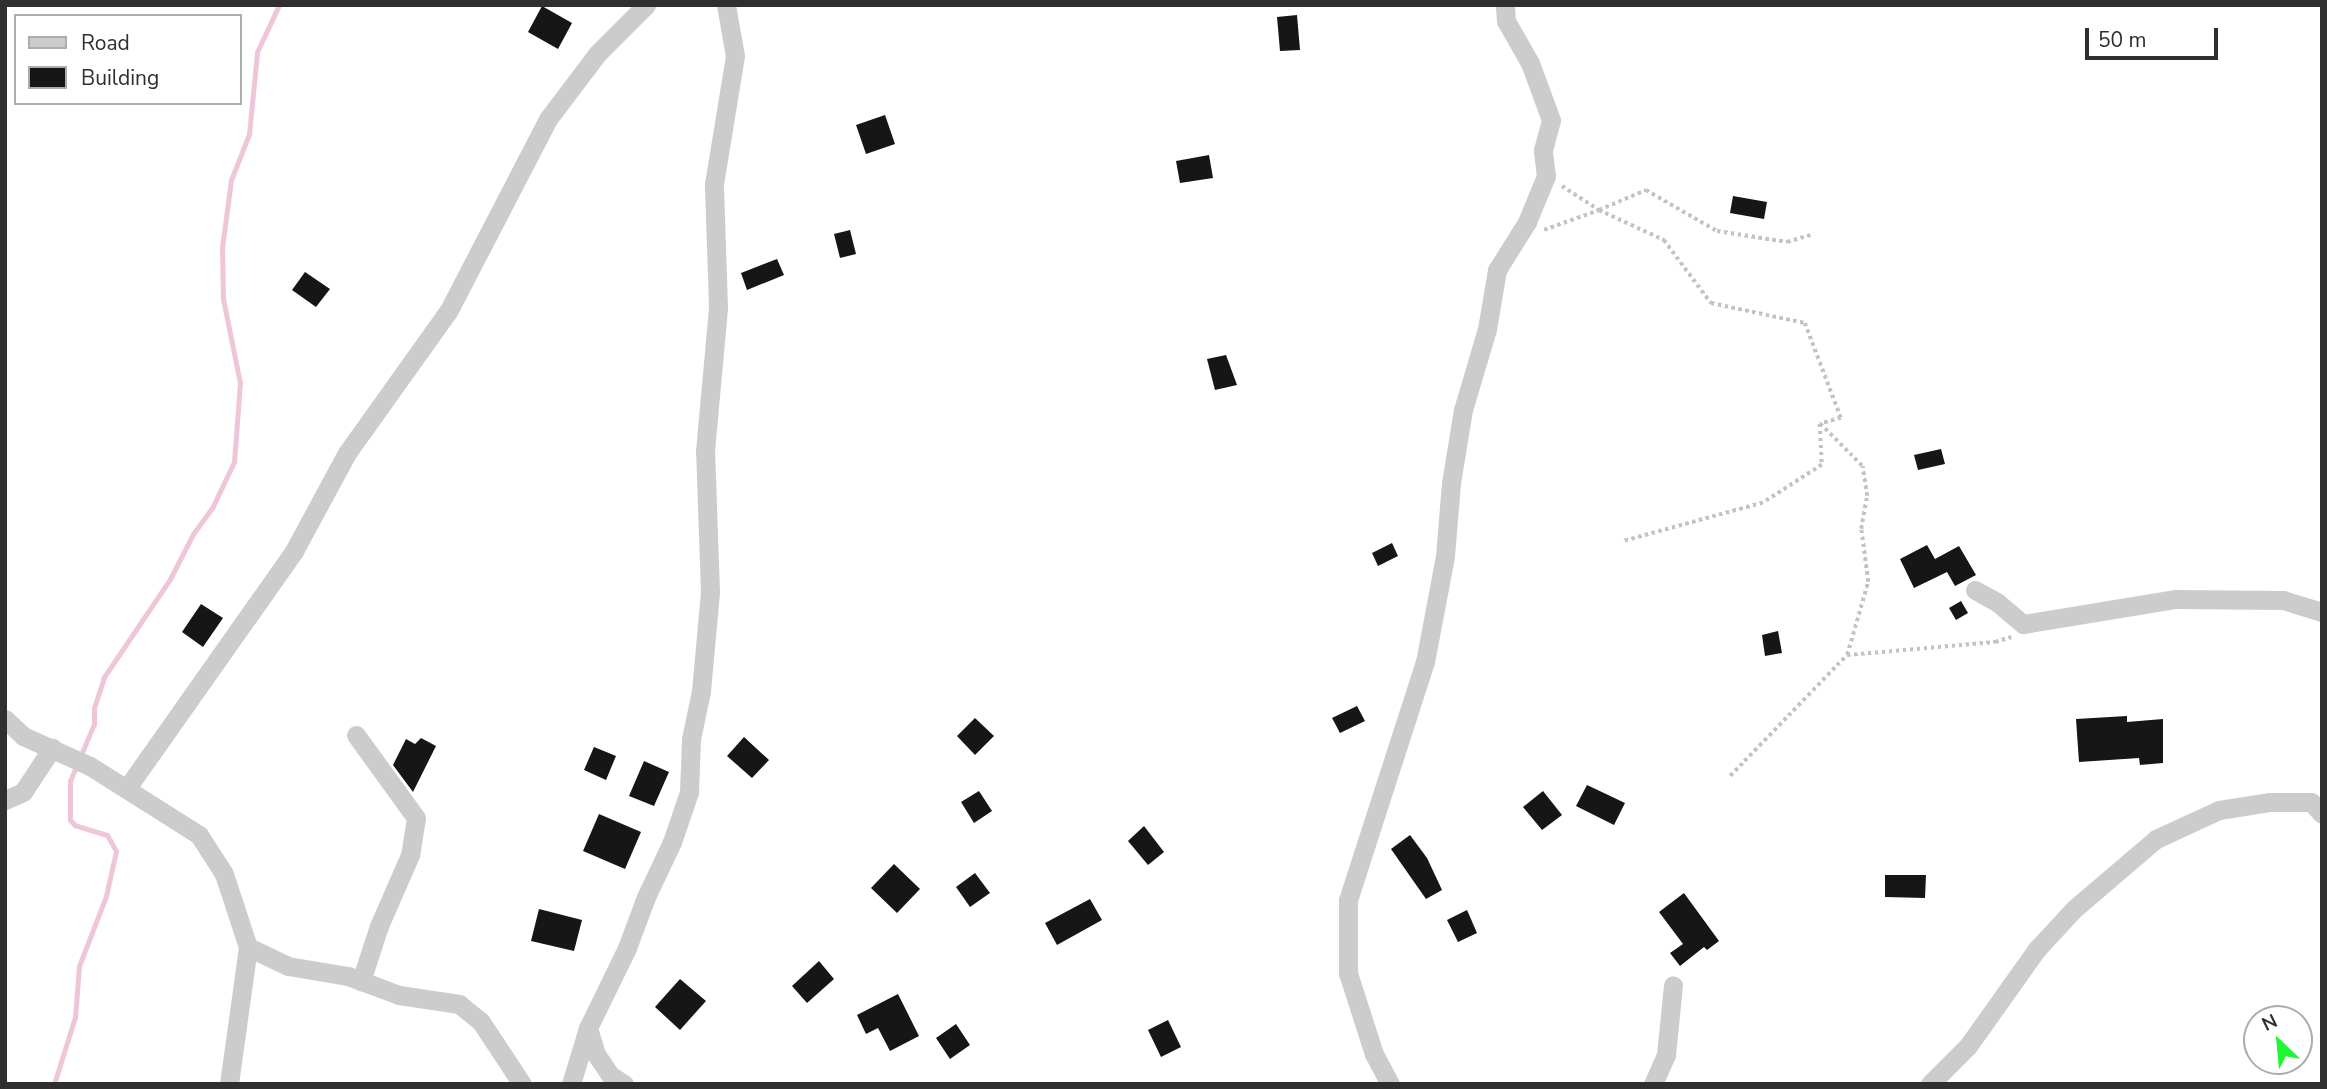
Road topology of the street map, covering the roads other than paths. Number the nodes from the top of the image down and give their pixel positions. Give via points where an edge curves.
1 (646, 5) edge
2 (726, 5) edge
3 (1505, 5) edge
4 (1975, 590) dead end
5 (2322, 612) edge
6 (5, 719) edge
7 (356, 735) dead end
8 (52, 748) junction
9 (127, 788) junction
10 (5, 800) edge
11 (2322, 814) edge
12 (248, 947) junction
13 (361, 981) junction
14 (1673, 985) dead end
15 (588, 1028) junction
16 (1378, 1062) junction
17 (229, 1084) edge
18 (522, 1084) edge
19 (571, 1084) edge
20 (624, 1084) edge
21 (1377, 1084) edge
22 (1390, 1084) edge
23 (1653, 1084) edge
24 (1930, 1084) edge

1 - 9 street via 598,53 548,118 449,310 347,453 294,551
2 - 15 street via 735,56 714,184 719,307 705,451 710,592 701,691 691,739 689,792 673,842
3 - 16 street via 1506,21 1531,62 1551,120 1542,150 1546,176 1527,222 1497,270 1487,329 1463,410 1445,556 1425,662 1348,900 1348,972
4 - 5 street via 2023,624 2176,600 2283,600
6 - 8 street via 23,736
7 - 13 street via 416,818 410,855
8 - 9 street
8 - 10 street via 23,792
9 - 12 street via 199,835 224,874
11 - 24 street via 2311,802 2270,802 2219,810 2156,839 2074,909 2037,949 1968,1046
12 - 13 street via 288,966
12 - 17 street
13 - 18 street via 399,995 459,1004 481,1022
14 - 23 street via 1666,1055
15 - 19 street
15 - 20 street via 596,1054 610,1075
16 - 21 street
16 - 22 street

